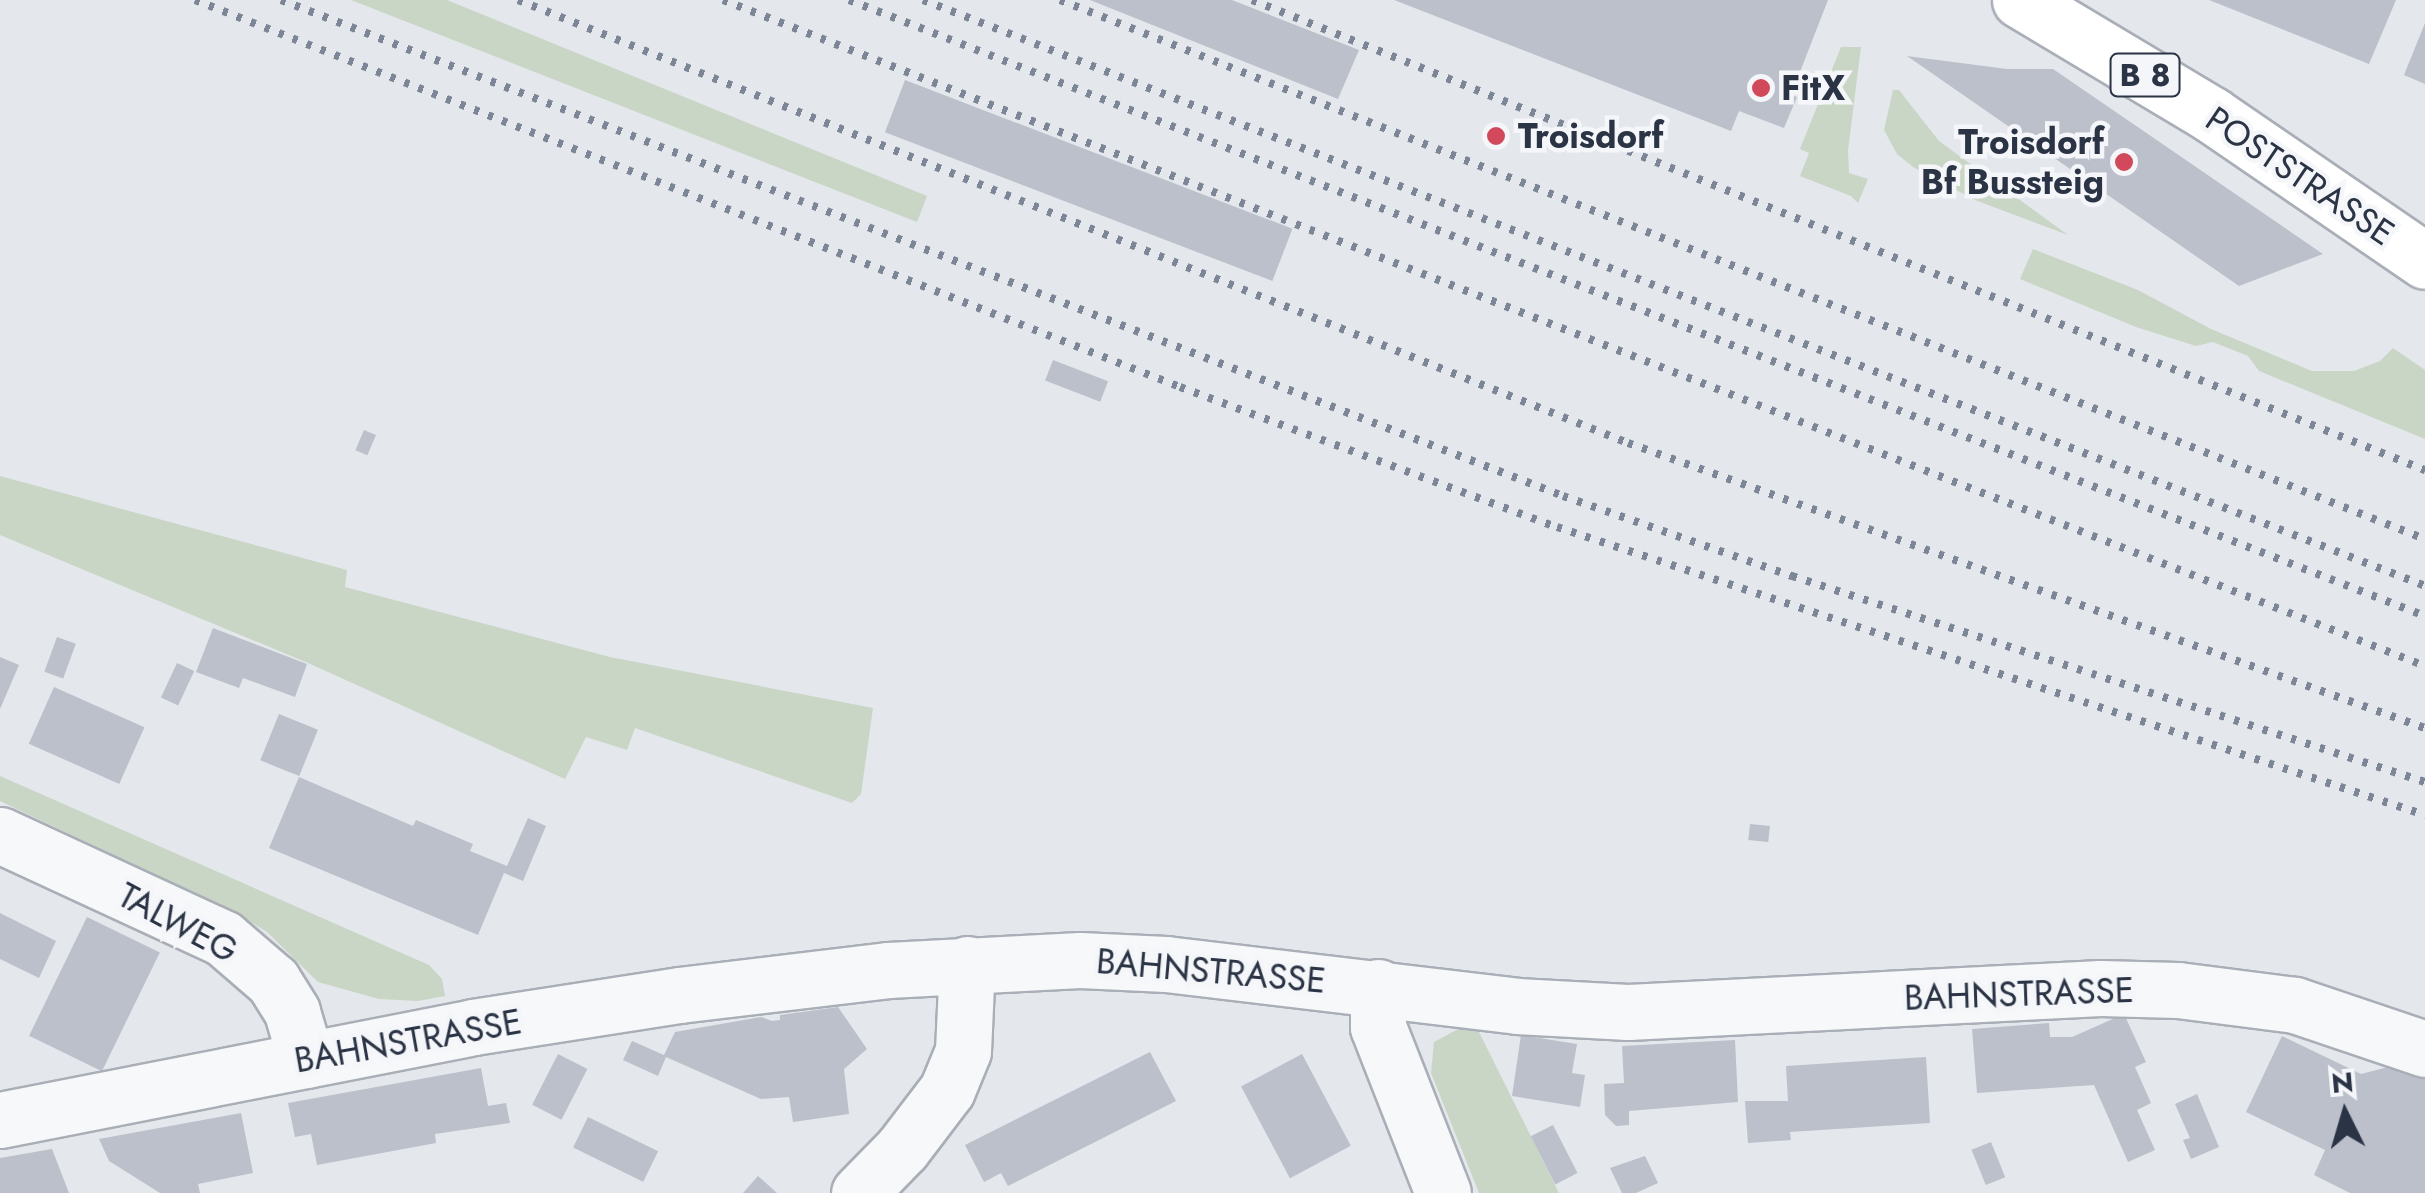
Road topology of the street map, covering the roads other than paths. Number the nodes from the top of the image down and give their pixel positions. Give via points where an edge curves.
1 (2020, 0) edge
2 (2425, 262) edge
3 (0, 835) edge
4 (967, 964) junction
5 (1378, 987) junction
6 (2425, 1049) edge
7 (306, 1060) junction
8 (0, 1120) edge
9 (858, 1193) edge
10 (1443, 1193) edge

1 - 2 main road, POSTSTRASSE / B 8 via 2212,115
3 - 7 street, TALWEG via 223,938 273,981 292,1012
4 - 5 street, BAHNSTRASSE via 1166,964
4 - 7 street, BAHNSTRASSE via 679,995
4 - 9 street via 963,1051 946,1090
5 - 6 street, BAHNSTRASSE via 1517,1006 1628,1012 2178,990 2295,1005
5 - 10 street via 1378,1027
7 - 8 street, BAHNSTRASSE

